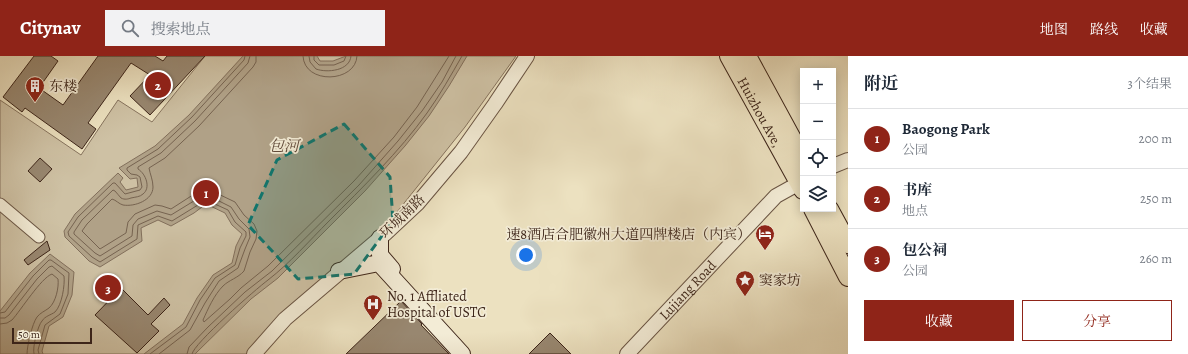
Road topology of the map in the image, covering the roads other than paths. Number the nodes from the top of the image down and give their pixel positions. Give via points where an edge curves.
1 (527, 56) edge
2 (729, 56) edge
3 (747, 56) edge
4 (800, 153) edge
5 (848, 160) edge
6 (836, 165) edge
7 (800, 180) edge
8 (800, 185) edge
9 (0, 204) edge
10 (815, 212) edge
11 (832, 212) edge
12 (39, 236) dead end
13 (380, 238) junction
14 (848, 244) edge
15 (339, 271) junction
16 (848, 277) edge
17 (254, 354) edge
18 (462, 354) edge
19 (468, 354) edge
20 (627, 354) edge

1 - 13 street, 环城南路 via 461,152 417,204
2 - 7 main road, Huizhou Ave,
3 - 4 main road, Huizhou Ave,
5 - 6 street
8 - 20 street, Lujiang Road via 776,196
9 - 12 street
10 - 16 main road
11 - 14 main road
13 - 15 street, 环城南路
13 - 19 main road via 380,255
15 - 17 street, 环城南路 via 285,319
15 - 18 main road via 379,263

